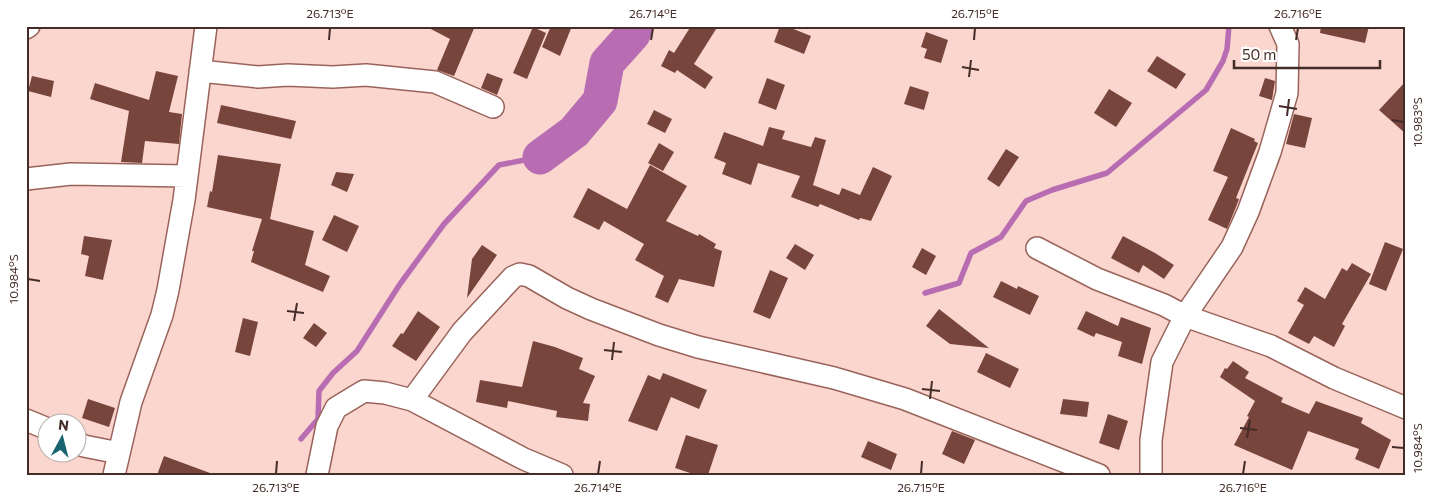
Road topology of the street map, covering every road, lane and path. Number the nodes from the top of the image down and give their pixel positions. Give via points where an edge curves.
1 (206, 26) edge
2 (1280, 26) edge
3 (200, 71) junction
4 (493, 108) dead end
5 (187, 176) junction
6 (26, 179) edge
7 (1037, 248) dead end
8 (1185, 316) junction
9 (412, 400) junction
10 (1406, 408) edge
11 (26, 420) edge
12 (38, 425) edge
13 (88, 447) edge
14 (119, 452) junction
15 (114, 475) edge
16 (317, 475) edge
17 (562, 475) edge
18 (1099, 475) edge
19 (1151, 475) edge

1 - 3 street
2 - 8 street via 1288,44 1287,93 1270,152 1232,247
3 - 4 street via 269,78 366,75 435,82
3 - 5 street
5 - 6 street via 71,174
5 - 14 street via 162,315 131,402
7 - 8 street via 1097,279
8 - 10 street via 1271,346 1334,378
8 - 19 street via 1162,362 1151,440
9 - 16 street via 385,392 364,391 336,408 327,426
9 - 17 street
9 - 18 street via 462,332 513,277 520,274 591,309 659,335 905,399
11 - 12 street
13 - 14 street
14 - 15 street

